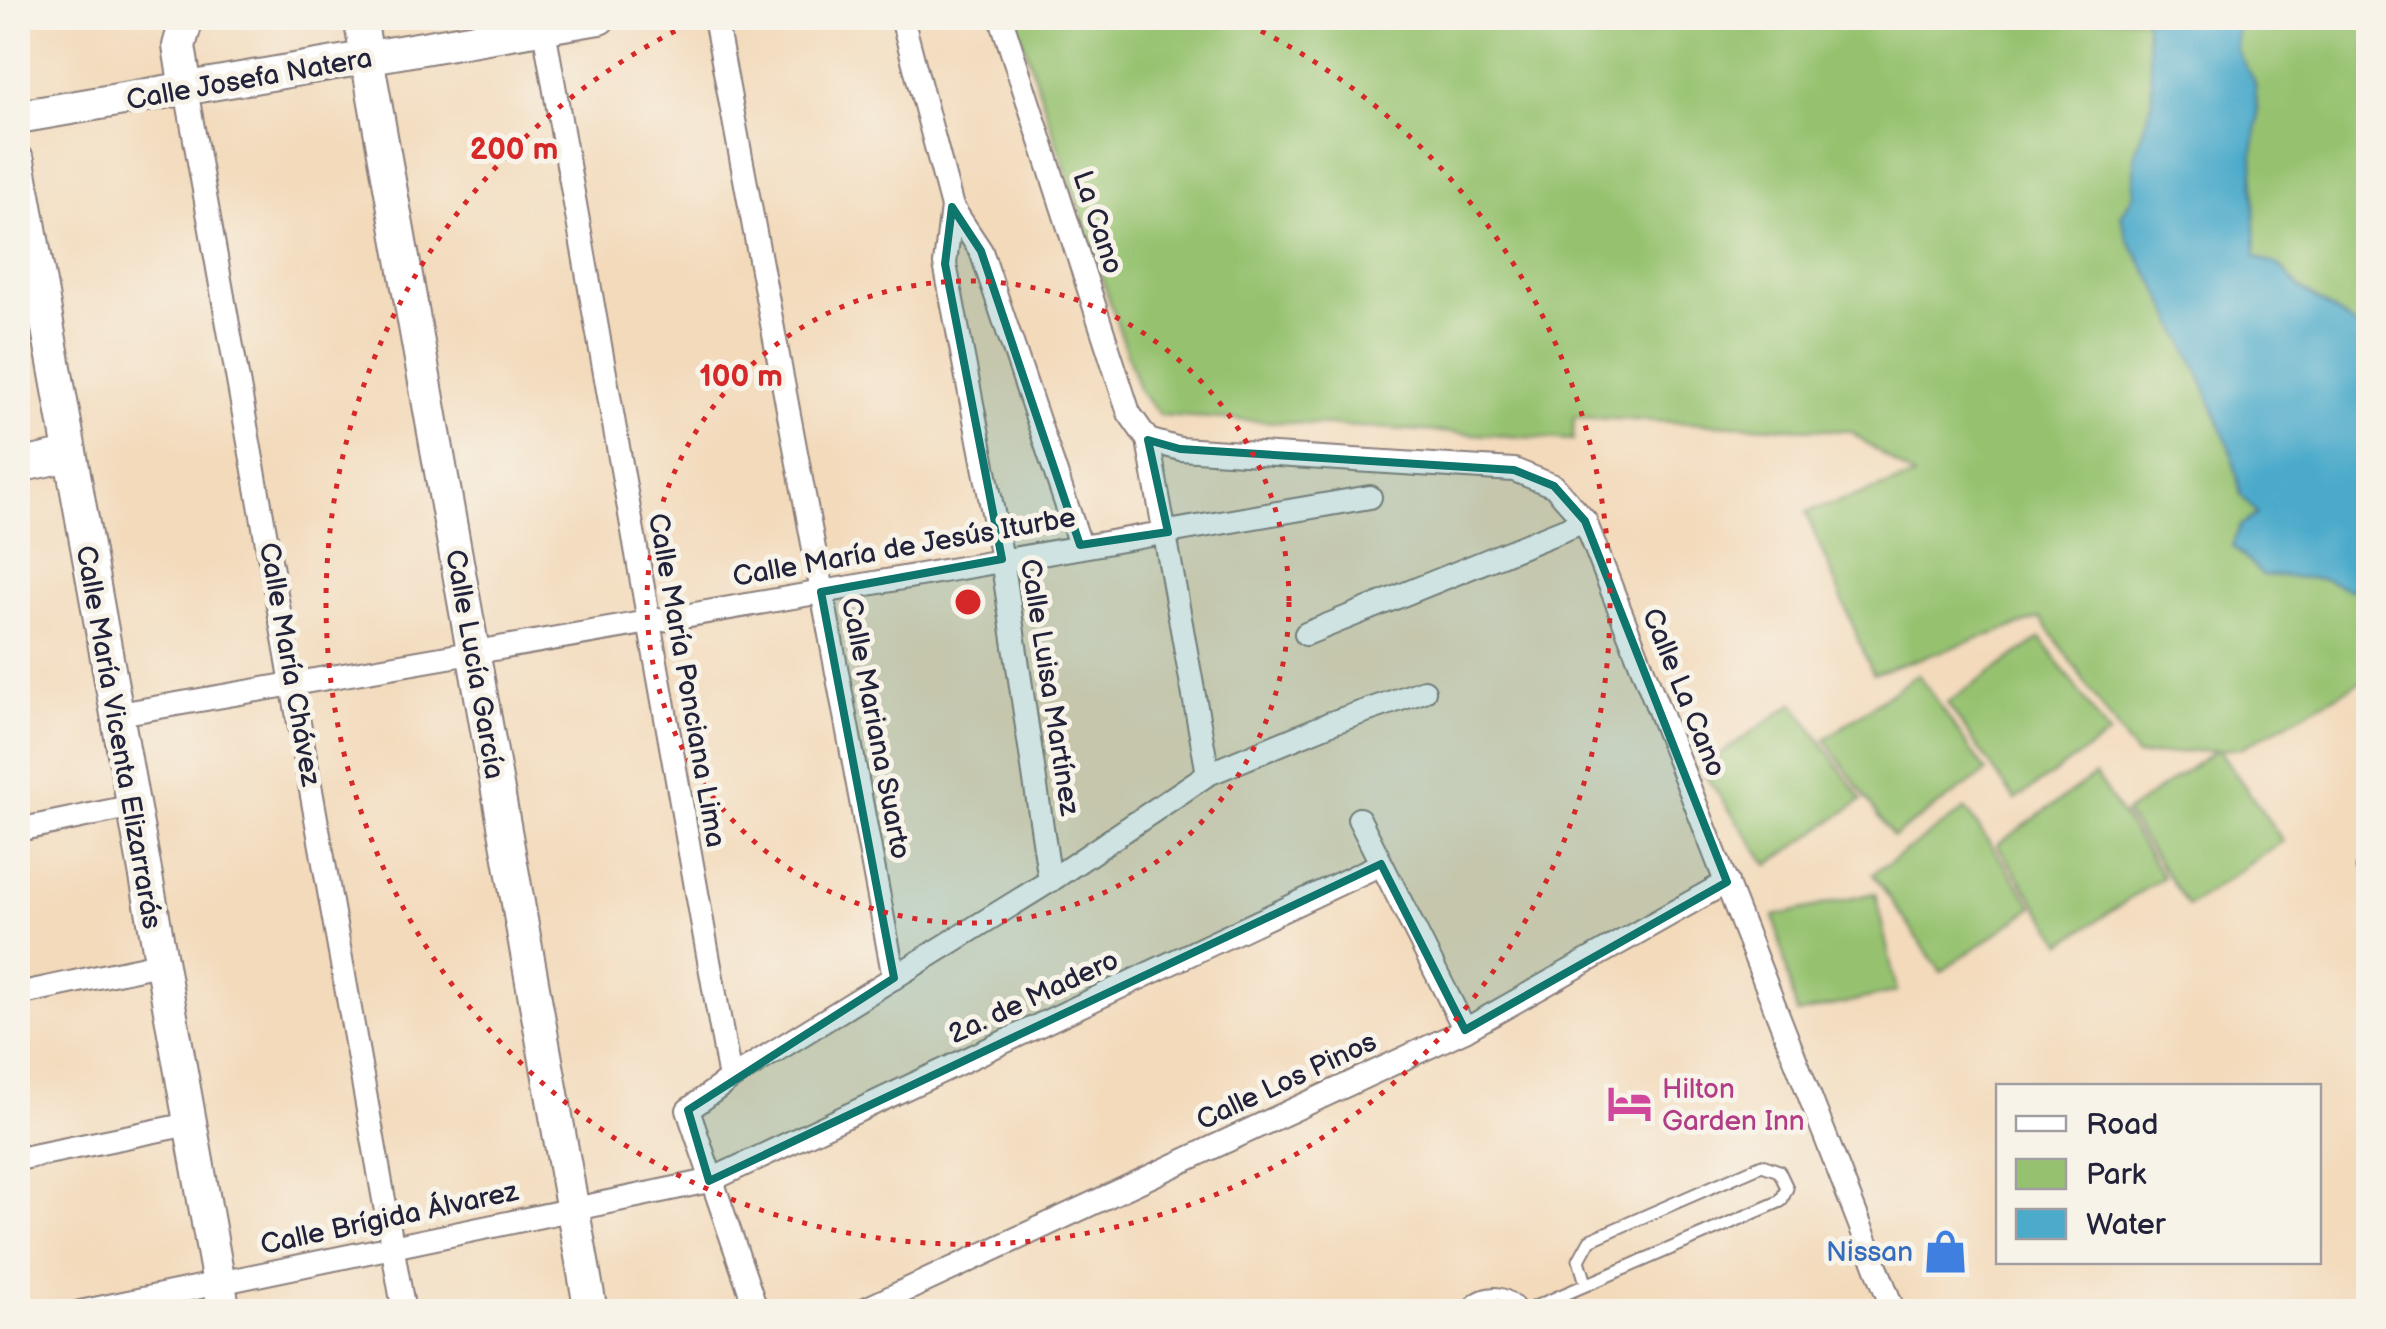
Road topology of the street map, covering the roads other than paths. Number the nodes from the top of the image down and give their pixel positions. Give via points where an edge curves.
1 (360, 18) edge
2 (598, 18) edge
3 (715, 18) edge
4 (902, 18) edge
5 (1002, 18) edge
6 (180, 27) edge
7 (544, 28) junction
8 (366, 58) junction
9 (186, 89) junction
10 (18, 117) edge
11 (18, 161) edge
12 (952, 208) junction
13 (28, 287) edge
14 (1148, 440) junction
15 (69, 455) junction
16 (18, 466) edge
17 (1370, 496) dead end
18 (1585, 522) junction
19 (1168, 532) junction
20 (1080, 545) junction
21 (1002, 559) junction
22 (821, 592) junction
23 (647, 622) junction
24 (1306, 634) dead end
25 (474, 652) junction
26 (295, 682) junction
27 (1424, 692) dead end
28 (118, 714) junction
29 (1208, 774) junction
30 (134, 806) junction
31 (1359, 819) dead end
32 (18, 830) edge
33 (2368, 850) edge
34 (1381, 864) junction
35 (1050, 881) junction
36 (1727, 882) junction
37 (2368, 884) edge
38 (159, 964) junction
39 (894, 978) junction
40 (18, 994) edge
41 (1466, 1030) junction
42 (730, 1079) junction
43 (189, 1124) junction
44 (18, 1159) edge
45 (709, 1181) junction
46 (572, 1210) junction
47 (392, 1247) junction
48 (1586, 1284) junction
49 (222, 1297) edge
50 (80, 1312) edge
51 (404, 1312) edge
52 (591, 1312) edge
53 (758, 1312) edge
54 (859, 1312) edge
55 (1464, 1312) edge
56 (1523, 1312) edge
57 (1894, 1312) edge

1 - 8 street, Calle Lucía García
2 - 7 street, Calle Josefa Natera
3 - 22 street, Calle Mariana Suarto
4 - 12 street, Calle Luisa Martínez
5 - 14 street, La Cano via 1129,413
6 - 9 street, Calle María Chávez
7 - 8 street, Calle Josefa Natera
7 - 23 street, Calle María Ponciana Lima
8 - 9 street, Calle Josefa Natera
8 - 25 street, Calle Lucía García
9 - 10 street, Calle Josefa Natera
9 - 26 street, Calle María Chávez
11 - 13 street, Calle María Vicenta Elizarrarás
12 - 20 street, Calle Luisa Martínez via 980,251
12 - 21 street, Calle Luisa Martínez via 945,264
13 - 15 street, Calle María Vicenta Elizarrarás
14 - 18 street, Calle La Cano via 1180,449 1514,470 1554,486
14 - 19 street, La Cano
15 - 16 street
15 - 28 street, Calle María Vicenta Elizarrarás
17 - 19 street, Calle María de Jesús Iturbe
18 - 24 street
18 - 36 street, Calle La Cano
19 - 20 street, Calle María de Jesús Iturbe
19 - 29 street, La Cano
20 - 21 street, Calle María de Jesús Iturbe
21 - 22 street, Calle María de Jesús Iturbe
21 - 35 street, Calle Luisa Martínez
22 - 23 street, Calle María de Jesús Iturbe
22 - 39 street, Calle Mariana Suarto
23 - 25 street, Calle María de Jesús Iturbe
23 - 42 street, Calle María Ponciana Lima
25 - 26 street, Calle María de Jesús Iturbe
25 - 46 street, Calle Lucía García
26 - 28 street, Calle María de Jesús Iturbe
26 - 47 street, Calle María Chávez
27 - 29 street
28 - 30 street, Calle María Vicenta Elizarrarás
29 - 35 street
30 - 32 street
30 - 38 street, Calle María Vicenta Elizarrarás
31 - 34 street
33 - 37 lane via 2362,868
34 - 41 street
34 - 45 street, 2a. de Madero
35 - 39 street
36 - 41 street, Calle Los Pinos
36 - 57 street, Calle La Cano
38 - 40 street
38 - 43 street, Calle María Vicenta Elizarrarás
39 - 42 street
41 - 54 street, Calle Los Pinos
42 - 45 street via 688,1110
43 - 44 street
43 - 49 street, Calle María Vicenta Elizarrarás
45 - 46 street, Calle Brígida Álvarez
45 - 53 street
46 - 47 street, Calle Brígida Álvarez
46 - 52 street, Calle Lucía García
47 - 49 street, Calle Brígida Álvarez
47 - 51 street, Calle María Chávez
48 - 48 lane via 1781,1202 1787,1192 1779,1170 1762,1164 1590,1240 1579,1260
48 - 56 lane
49 - 50 street, Calle Brígida Álvarez
55 - 56 lane via 1474,1298 1498,1292

